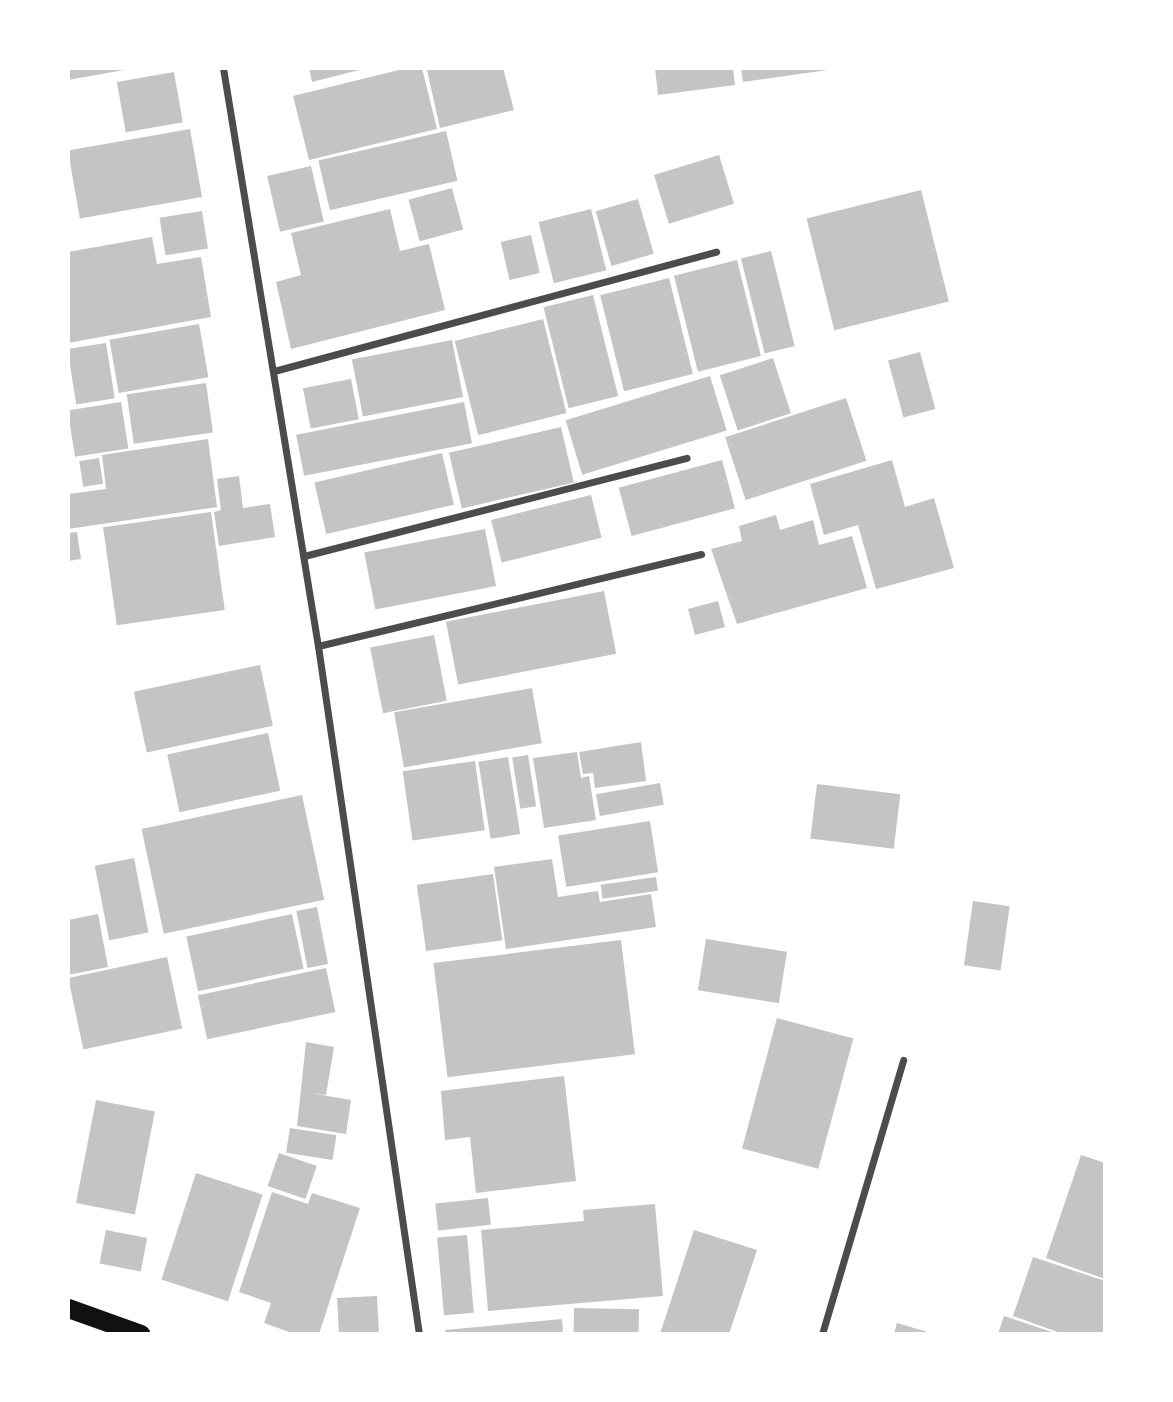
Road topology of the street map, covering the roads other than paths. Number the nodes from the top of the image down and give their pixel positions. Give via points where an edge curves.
1 (223, 68) edge
2 (716, 252) dead end
3 (274, 371) junction
4 (687, 458) dead end
5 (701, 554) dead end
6 (304, 556) junction
7 (318, 646) junction
8 (903, 1060) dead end
9 (68, 1308) edge
10 (141, 1334) edge
11 (419, 1334) edge
12 (822, 1334) edge

1 - 3 street
2 - 3 street
3 - 6 street
4 - 6 street
5 - 7 street
6 - 7 street
7 - 11 street
8 - 12 street
9 - 10 highway

